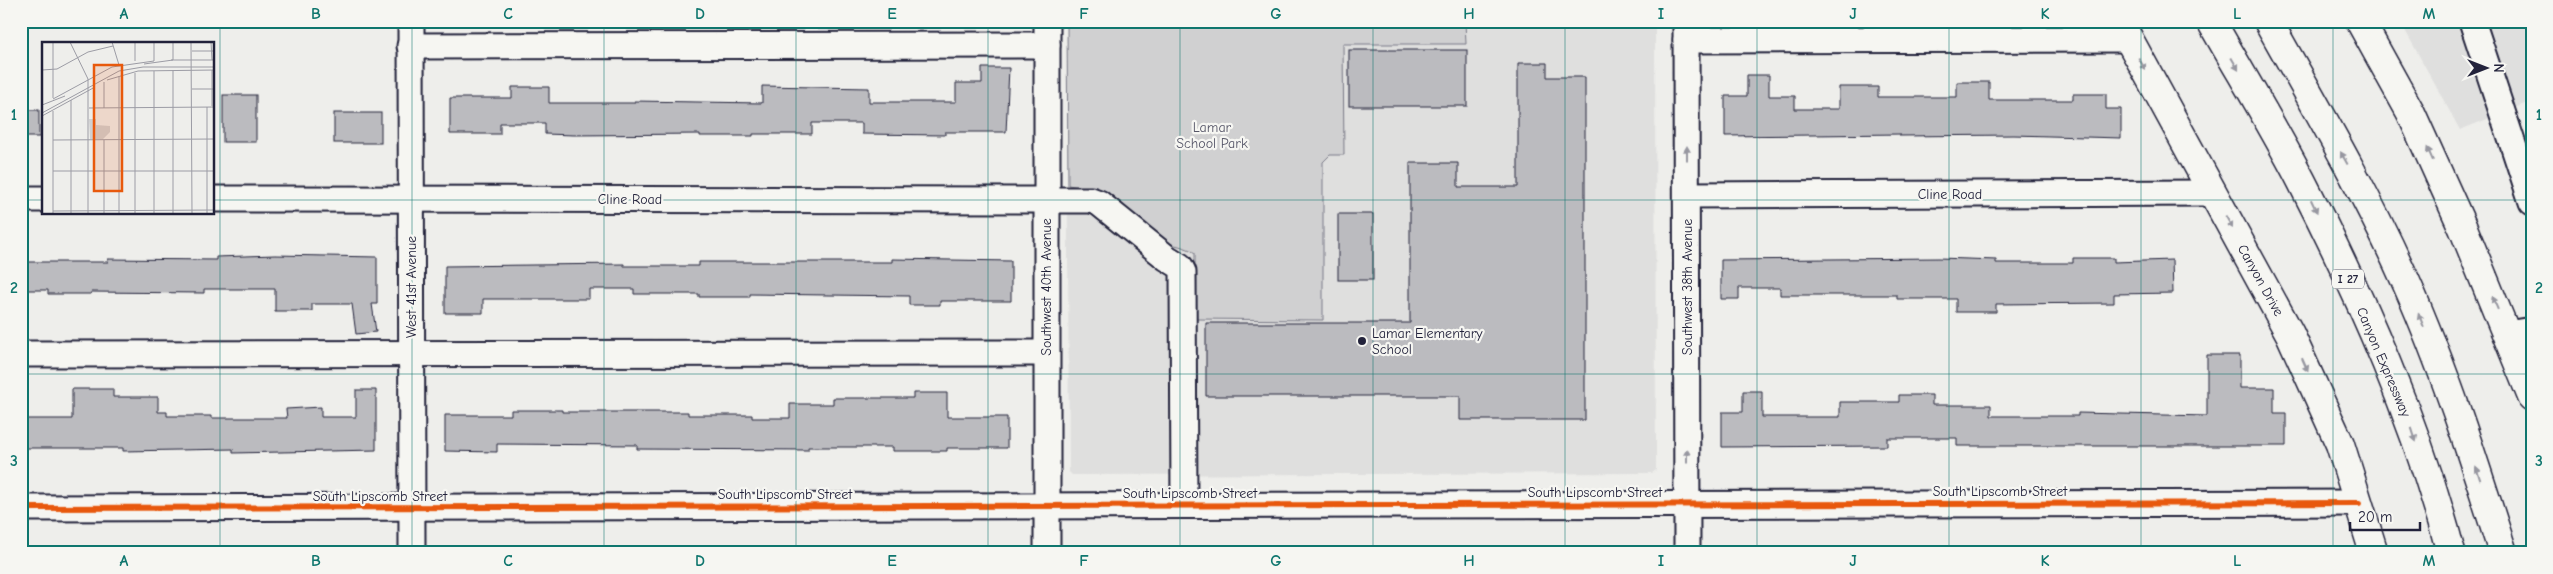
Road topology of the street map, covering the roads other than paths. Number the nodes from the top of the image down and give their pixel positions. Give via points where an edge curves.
1 (2211, 21) edge
2 (2268, 21) edge
3 (2360, 21) edge
4 (2472, 21) edge
5 (2123, 30) edge
6 (1686, 31) edge
7 (410, 33) edge
8 (1047, 33) edge
9 (2523, 140) edge
10 (2213, 192) junction
11 (1687, 195) junction
12 (1046, 198) junction
13 (21, 199) edge
14 (42, 199) edge
15 (215, 200) edge
16 (411, 200) junction
17 (2532, 202) edge
18 (2520, 332) edge
19 (1046, 353) junction
20 (21, 354) edge
21 (411, 355) junction
22 (2532, 397) edge
23 (2359, 503) junction
24 (1687, 504) junction
25 (1184, 505) junction
26 (1047, 506) junction
27 (21, 508) edge
28 (412, 508) junction
29 (412, 553) edge
30 (1047, 553) edge
31 (1687, 553) edge
32 (2374, 553) edge
33 (2451, 553) edge
34 (2502, 553) edge

1 -> 33 main road, Canyon Expressway / I 27 via 2301,180 2362,307 2409,418
34 -> 2 main road via 2448,386 2406,282 2348,164
18 -> 3 main road via 2412,114
4 - 9 street
5 - 6 street
5 -> 10 main road, Canyon Drive
11 -> 6 street, Southwest 38th Avenue
7 - 8 street
7 - 16 street, West 41st Avenue
8 - 12 street, Southwest 40th Avenue
9 - 17 street
10 - 11 street, Cline Road
10 -> 23 main road, Canyon Drive via 2290,334 2340,444
24 -> 11 street, Southwest 38th Avenue
12 - 16 street, Cline Road
12 - 19 street, Southwest 40th Avenue
12 - 25 street, Cline Road via 1099,203 1180,266 1183,272
13 - 14 street
15 - 16 street, Cline Road
16 - 21 street, West 41st Avenue
18 - 22 main road
19 - 21 street
19 - 26 street, Southwest 40th Avenue
20 - 21 street
21 - 28 street, West 41st Avenue
23 - 24 street, South Lipscomb Street
23 - 32 main road, Canyon Drive
24 - 25 street, South Lipscomb Street
24 - 31 street, Southwest 38th Avenue
25 - 26 street, South Lipscomb Street
26 - 28 street, South Lipscomb Street
26 - 30 street, Southwest 40th Avenue
27 - 28 street, South Lipscomb Street
28 - 29 street, West 41st Avenue

